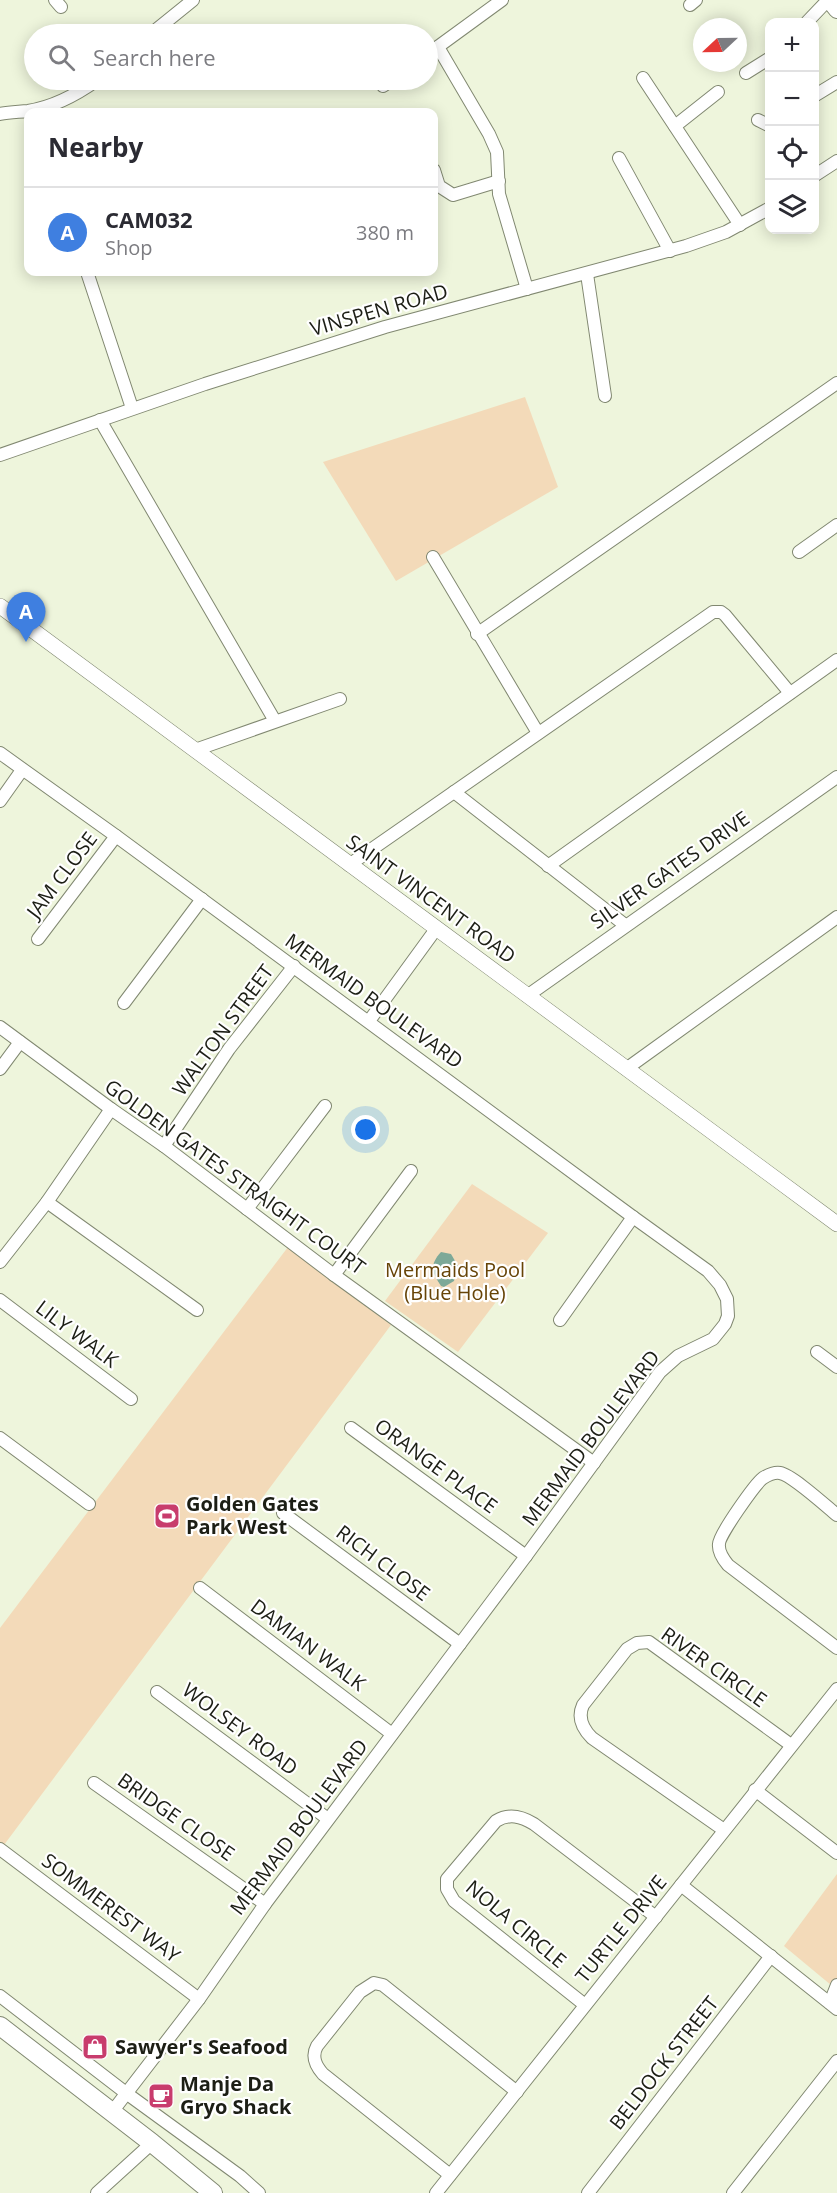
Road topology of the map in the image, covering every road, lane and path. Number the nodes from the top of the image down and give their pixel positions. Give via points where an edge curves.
1 (193, 0) edge
2 (502, 0) edge
3 (829, 0) edge
4 (837, 10) edge
5 (811, 18) edge
6 (163, 24) edge
7 (438, 46) edge
8 (438, 58) edge
9 (765, 61) edge
10 (746, 73) dead end
11 (643, 78) dead end
12 (837, 82) edge
13 (82, 90) edge
14 (718, 92) dead end
15 (819, 93) edge
16 (39, 108) edge
17 (24, 111) edge
18 (1, 113) edge
19 (758, 120) dead end
20 (765, 124) edge
21 (675, 126) junction
22 (619, 158) dead end
23 (837, 161) edge
24 (819, 173) edge
25 (499, 181) junction
26 (438, 183) edge
27 (765, 211) edge
28 (740, 225) junction
29 (670, 251) junction
30 (587, 274) junction
31 (88, 276) edge
32 (527, 289) junction
33 (837, 383) edge
34 (605, 396) dead end
35 (132, 408) junction
36 (100, 420) junction
37 (0, 455) edge
38 (837, 525) edge
39 (799, 552) dead end
40 (433, 557) dead end
41 (0, 606) edge
42 (477, 634) junction
43 (837, 660) edge
44 (790, 693) junction
45 (340, 699) dead end
46 (274, 721) junction
47 (538, 733) junction
48 (195, 750) junction
49 (0, 753) edge
50 (22, 770) junction
51 (837, 777) edge
52 (454, 792) junction
53 (0, 801) edge
54 (116, 836) junction
55 (350, 865) junction
56 (548, 866) junction
57 (202, 899) junction
58 (837, 918) edge
59 (625, 925) junction
60 (436, 929) junction
61 (38, 939) dead end
62 (294, 966) junction
63 (527, 996) junction
64 (124, 1003) dead end
65 (369, 1021) junction
66 (0, 1027) edge
67 (20, 1042) junction
68 (626, 1068) junction
69 (0, 1069) edge
70 (325, 1106) dead end
71 (111, 1109) junction
72 (164, 1146) junction
73 (411, 1171) dead end
74 (47, 1202) junction
75 (247, 1209) junction
76 (633, 1217) junction
77 (837, 1224) edge
78 (0, 1262) edge
79 (334, 1275) junction
80 (0, 1300) edge
81 (197, 1310) dead end
82 (560, 1320) dead end
83 (817, 1352) dead end
84 (837, 1366) edge
85 (131, 1399) dead end
86 (351, 1428) dead end
87 (0, 1438) edge
88 (594, 1463) junction
89 (89, 1504) dead end
90 (283, 1513) dead end
91 (837, 1515) edge
92 (526, 1556) junction
93 (200, 1588) dead end
94 (460, 1644) junction
95 (837, 1648) edge
96 (837, 1689) edge
97 (157, 1692) dead end
98 (392, 1734) junction
99 (791, 1745) junction
100 (94, 1783) dead end
101 (755, 1791) junction
102 (328, 1820) junction
103 (724, 1830) junction
104 (0, 1849) edge
105 (837, 1853) edge
106 (681, 1885) junction
107 (264, 1904) junction
108 (656, 1917) junction
109 (771, 1956) junction
110 (837, 1985) edge
111 (0, 1996) edge
112 (199, 1999) junction
113 (585, 2006) junction
114 (833, 2006) edge
115 (0, 2026) edge
116 (837, 2061) edge
117 (517, 2092) junction
118 (126, 2093) junction
119 (112, 2112) junction
120 (152, 2143) junction
121 (450, 2175) junction
122 (97, 2193) edge
123 (213, 2193) edge
124 (259, 2193) edge
125 (436, 2193) edge
126 (588, 2193) edge
127 (733, 2193) edge

1 - 6 street
2 - 7 street
3 - 4 main road
3 - 5 street
8 - 25 street via 489,134 497,152
9 - 10 street
11 - 21 street
12 - 15 street
13 - 16 street
14 - 21 street
17 - 18 street
19 - 20 street
21 - 28 street
22 - 29 street
23 - 24 street
25 - 26 street via 453,195
25 - 32 street via 499,194
27 - 28 street, VINSPEN ROAD
28 - 29 street, VINSPEN ROAD
29 - 30 street, VINSPEN ROAD
30 - 32 street, VINSPEN ROAD
30 - 34 street
31 - 35 street
32 - 35 street, VINSPEN ROAD via 385,327
33 - 42 street
35 - 36 street, VINSPEN ROAD
36 - 37 street, VINSPEN ROAD
36 - 46 street
38 - 39 street
40 - 42 street
41 - 48 street, SAINT VINCENT ROAD
42 - 47 street
43 - 44 street
44 - 47 street via 725,615 715,611
44 - 56 street
45 - 46 street
46 - 48 street
47 - 52 street
48 - 55 street, SAINT VINCENT ROAD
49 - 50 street, MERMAID BOULEVARD
50 - 53 street
50 - 54 street, MERMAID BOULEVARD
51 - 59 street, SILVER GATES DRIVE
52 - 55 street
52 - 56 street
54 - 57 street, MERMAID BOULEVARD
54 - 61 street, JAM CLOSE
55 - 60 street, SAINT VINCENT ROAD
56 - 59 street
57 - 62 street, MERMAID BOULEVARD
57 - 64 street
58 - 68 street
59 - 63 street, SILVER GATES DRIVE
60 - 63 street, SAINT VINCENT ROAD
60 - 65 street
62 - 65 street, MERMAID BOULEVARD
62 - 72 street, WALTON STREET via 229,1049
63 - 68 street, SAINT VINCENT ROAD
65 - 76 street, MERMAID BOULEVARD
66 - 67 street, GOLDEN GATES STRAIGHT COURT
67 - 69 street
67 - 71 street, GOLDEN GATES STRAIGHT COURT
68 - 77 street, SAINT VINCENT ROAD
70 - 75 street
71 - 72 street, GOLDEN GATES STRAIGHT COURT
71 - 74 street
72 - 75 street, GOLDEN GATES STRAIGHT COURT
73 - 79 street
74 - 78 street
74 - 81 street
75 - 79 street, GOLDEN GATES STRAIGHT COURT
76 - 82 street
76 - 88 street, MERMAID BOULEVARD via 708,1271 724,1292 728,1316 713,1339 678,1356 660,1372
79 - 88 street, GOLDEN GATES STRAIGHT COURT
80 - 85 street, LILY WALK
83 - 84 street
86 - 92 street, ORANGE PLACE
87 - 89 street
88 - 92 street, MERMAID BOULEVARD
90 - 94 street, RICH CLOSE
91 - 95 street via 788,1476 774,1473 757,1484 718,1544 728,1565
92 - 94 street, MERMAID BOULEVARD
93 - 98 street, DAMIAN WALK
94 - 98 street, MERMAID BOULEVARD
96 - 99 street, TURTLE DRIVE
97 - 102 street, WOLSEY ROAD
98 - 102 street, MERMAID BOULEVARD
99 - 101 street, TURTLE DRIVE
99 - 103 street, RIVER CIRCLE via 649,1642 627,1649 581,1710 588,1734
100 - 107 street, BRIDGE CLOSE
101 - 103 street, TURTLE DRIVE
101 - 105 street
102 - 107 street, MERMAID BOULEVARD
103 - 106 street, TURTLE DRIVE
104 - 112 street, SOMMEREST WAY
106 - 108 street, TURTLE DRIVE
106 - 109 street
107 - 112 street, MERMAID BOULEVARD
108 - 113 street, TURTLE DRIVE
108 - 113 street, NOLA CIRCLE via 534,1824 517,1817 496,1821 449,1876 447,1887 454,1901
109 - 114 street
109 - 126 street, BELDOCK STREET
110 - 114 street
111 - 118 street
112 - 118 street, MERMAID BOULEVARD
113 - 117 street, TURTLE DRIVE
115 - 119 main road
116 - 127 street
117 - 121 street, TURTLE DRIVE
117 - 121 street via 383,1984 374,1983 360,1992 317,2046 317,2066
118 - 119 street, MERMAID BOULEVARD
118 - 124 street
119 - 120 main road
120 - 122 street
120 - 123 main road
121 - 125 street, TURTLE DRIVE

